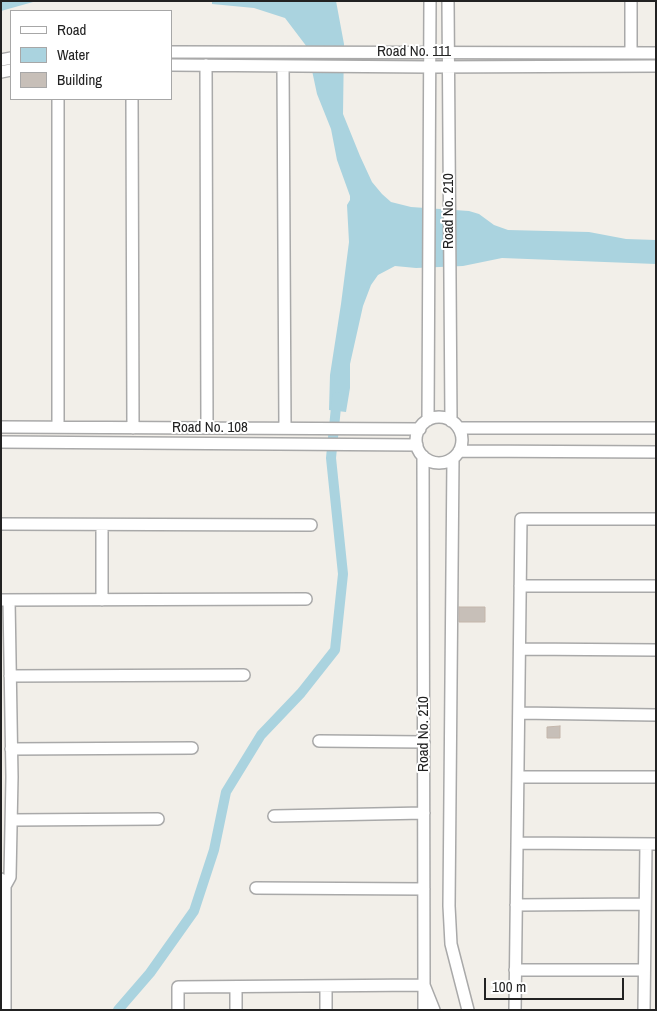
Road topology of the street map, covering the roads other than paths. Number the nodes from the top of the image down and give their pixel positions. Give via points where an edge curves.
1 (430, 1) edge
2 (448, 1) edge
3 (632, 1) edge
4 (172, 52) edge
5 (430, 52) junction
6 (448, 52) junction
7 (631, 53) junction
8 (656, 53) edge
9 (172, 65) edge
10 (206, 65) junction
11 (283, 66) junction
12 (656, 66) edge
13 (430, 67) junction
14 (448, 67) junction
15 (58, 100) edge
16 (132, 100) edge
17 (424, 424) junction
18 (455, 424) junction
19 (1, 427) edge
20 (58, 427) junction
21 (133, 428) junction
22 (207, 428) junction
23 (285, 428) junction
24 (656, 428) edge
25 (1, 442) edge
26 (417, 445) junction
27 (656, 452) edge
28 (456, 455) junction
29 (423, 456) junction
30 (656, 519) edge
31 (1, 524) edge
32 (102, 525) junction
33 (311, 525) dead end
34 (520, 586) junction
35 (656, 586) edge
36 (306, 599) dead end
37 (5, 600) edge
38 (102, 600) junction
39 (520, 649) junction
40 (656, 650) edge
41 (244, 675) dead end
42 (10, 676) junction
43 (519, 713) junction
44 (656, 715) edge
45 (320, 741) dead end
46 (424, 742) junction
47 (192, 748) dead end
48 (11, 749) junction
49 (518, 776) junction
50 (656, 777) edge
51 (424, 813) junction
52 (274, 816) dead end
53 (158, 819) dead end
54 (12, 820) junction
55 (517, 843) junction
56 (651, 844) edge
57 (3, 883) edge
58 (256, 888) dead end
59 (424, 889) junction
60 (3, 902) edge
61 (645, 904) junction
62 (516, 905) junction
63 (3, 967) edge
64 (515, 970) junction
65 (644, 970) junction
66 (424, 985) junction
67 (236, 987) junction
68 (326, 987) junction
69 (5, 1010) edge
70 (178, 1010) edge
71 (236, 1010) edge
72 (326, 1010) edge
73 (424, 1010) edge
74 (434, 1010) edge
75 (468, 1010) edge
76 (515, 1010) edge
77 (644, 1010) edge

1 - 5 street, Road No. 210
2 - 6 street, Road No. 210
3 - 7 street
4 - 5 street, Road No. 111
5 - 6 street, Road No. 111
5 - 13 street, Road No. 210
6 - 7 street, Road No. 111
6 - 14 street, Road No. 210
7 - 8 street, Road No. 111
9 - 10 street, Road No. 111
10 - 11 street, Road No. 111
10 - 22 street
11 - 13 street, Road No. 111
11 - 23 street
12 - 14 street, Road No. 111
13 - 14 street, Road No. 111
13 - 17 street, Road No. 210 via 430,282
14 - 18 street, Road No. 210
15 - 20 street
16 - 21 street
17 - 18 street via 439,418
17 - 23 street, Road No. 108
17 - 26 street, Road No. 210 via 418,434
18 - 24 street
18 - 28 street, Road No. 210 via 462,439
19 - 20 street, Road No. 108
20 - 21 street, Road No. 108
21 - 22 street, Road No. 108
22 - 23 street, Road No. 108
25 - 26 street, Road No. 108
26 - 29 street, Road No. 210
27 - 28 street
28 - 29 street via 447,461 434,462
28 - 75 street, Road No. 210 via 449,906 451,944
29 - 46 street, Road No. 210
30 - 34 street via 521,519
31 - 32 street
32 - 33 street
32 - 38 street
34 - 35 street
34 - 39 street
36 - 38 street
37 - 38 street
37 - 42 street
39 - 40 street
39 - 43 street
41 - 42 street
42 - 48 street
43 - 44 street
43 - 49 street
45 - 46 street
46 - 51 street, Road No. 210
47 - 48 street
48 - 54 street
49 - 50 street
49 - 55 street
51 - 52 street
51 - 59 street, Road No. 210
53 - 54 street
54 - 57 street via 10,877
55 - 56 street
55 - 62 street
56 - 61 street
57 - 60 street
58 - 59 street
59 - 66 street, Road No. 210
60 - 63 street
61 - 62 street
61 - 65 street
62 - 64 street
63 - 69 street
64 - 65 street
64 - 76 street
65 - 77 street
66 - 68 street
66 - 73 street
66 - 74 street, Road No. 210
67 - 68 street
67 - 70 street via 178,987
67 - 71 street
68 - 72 street

